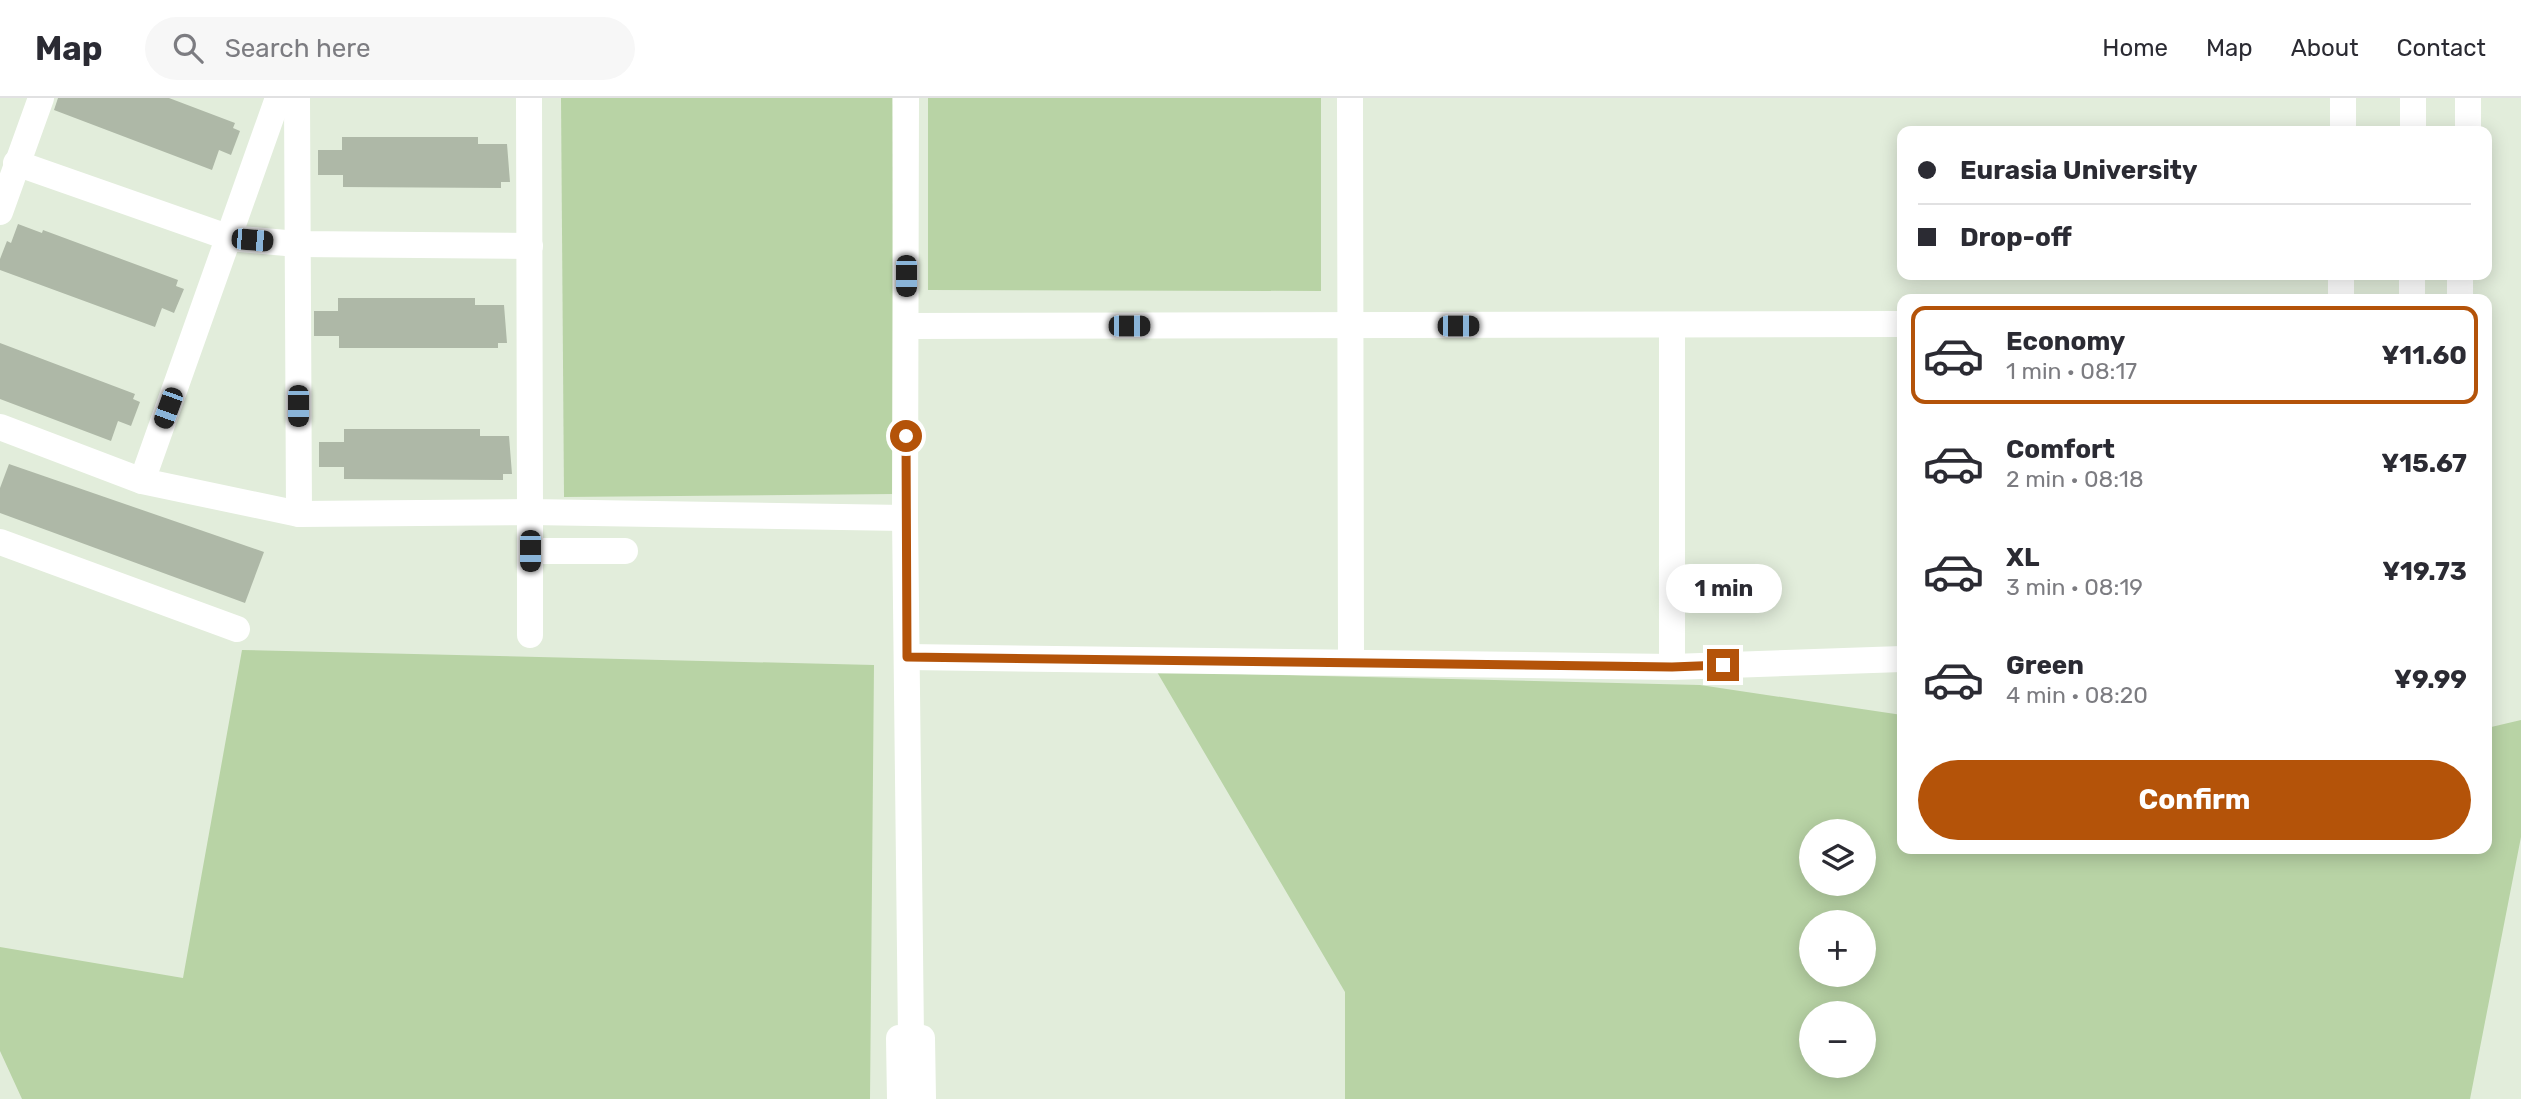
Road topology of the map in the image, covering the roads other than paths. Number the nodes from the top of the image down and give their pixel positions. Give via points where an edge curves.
1 (41, 98) edge
2 (278, 98) edge
3 (297, 98) edge
4 (529, 98) edge
5 (906, 98) edge
6 (1350, 98) edge
7 (2343, 98) edge
8 (2413, 98) edge
9 (2469, 98) edge
10 (2343, 126) edge
11 (2413, 126) edge
12 (2468, 126) edge
13 (16, 163) junction
14 (0, 212) edge
15 (230, 238) junction
16 (298, 244) junction
17 (530, 246) junction
18 (1897, 324) edge
19 (907, 326) junction
20 (1350, 326) junction
21 (1672, 326) junction
22 (0, 427) edge
23 (142, 481) junction
24 (530, 512) junction
25 (299, 514) junction
26 (905, 518) junction
27 (0, 542) edge
28 (530, 551) junction
29 (625, 551) dead end
30 (237, 629) dead end
31 (530, 635) dead end
32 (907, 657) junction
33 (1897, 659) edge
34 (1351, 663) junction
35 (1672, 667) junction
36 (912, 1038) junction
37 (900, 1099) edge
38 (923, 1099) edge

1 - 13 street
2 - 15 street
3 - 16 street
4 - 17 street
5 - 19 street
6 - 20 street
7 - 10 street
8 - 11 street
9 - 12 street
13 - 14 street
13 - 15 street
15 - 16 street
15 - 23 street
16 - 17 street
16 - 25 street
17 - 24 street
18 - 21 street
19 - 20 street
19 - 26 street
20 - 21 street
20 - 34 street
21 - 35 street
22 - 23 street
23 - 25 street
24 - 25 street
24 - 26 street
24 - 28 street
26 - 32 street
27 - 30 street
28 - 29 street
28 - 31 street
32 - 34 street
32 - 36 street
33 - 35 street
34 - 35 street
36 - 37 street via 899,1038
36 - 38 street via 922,1038

